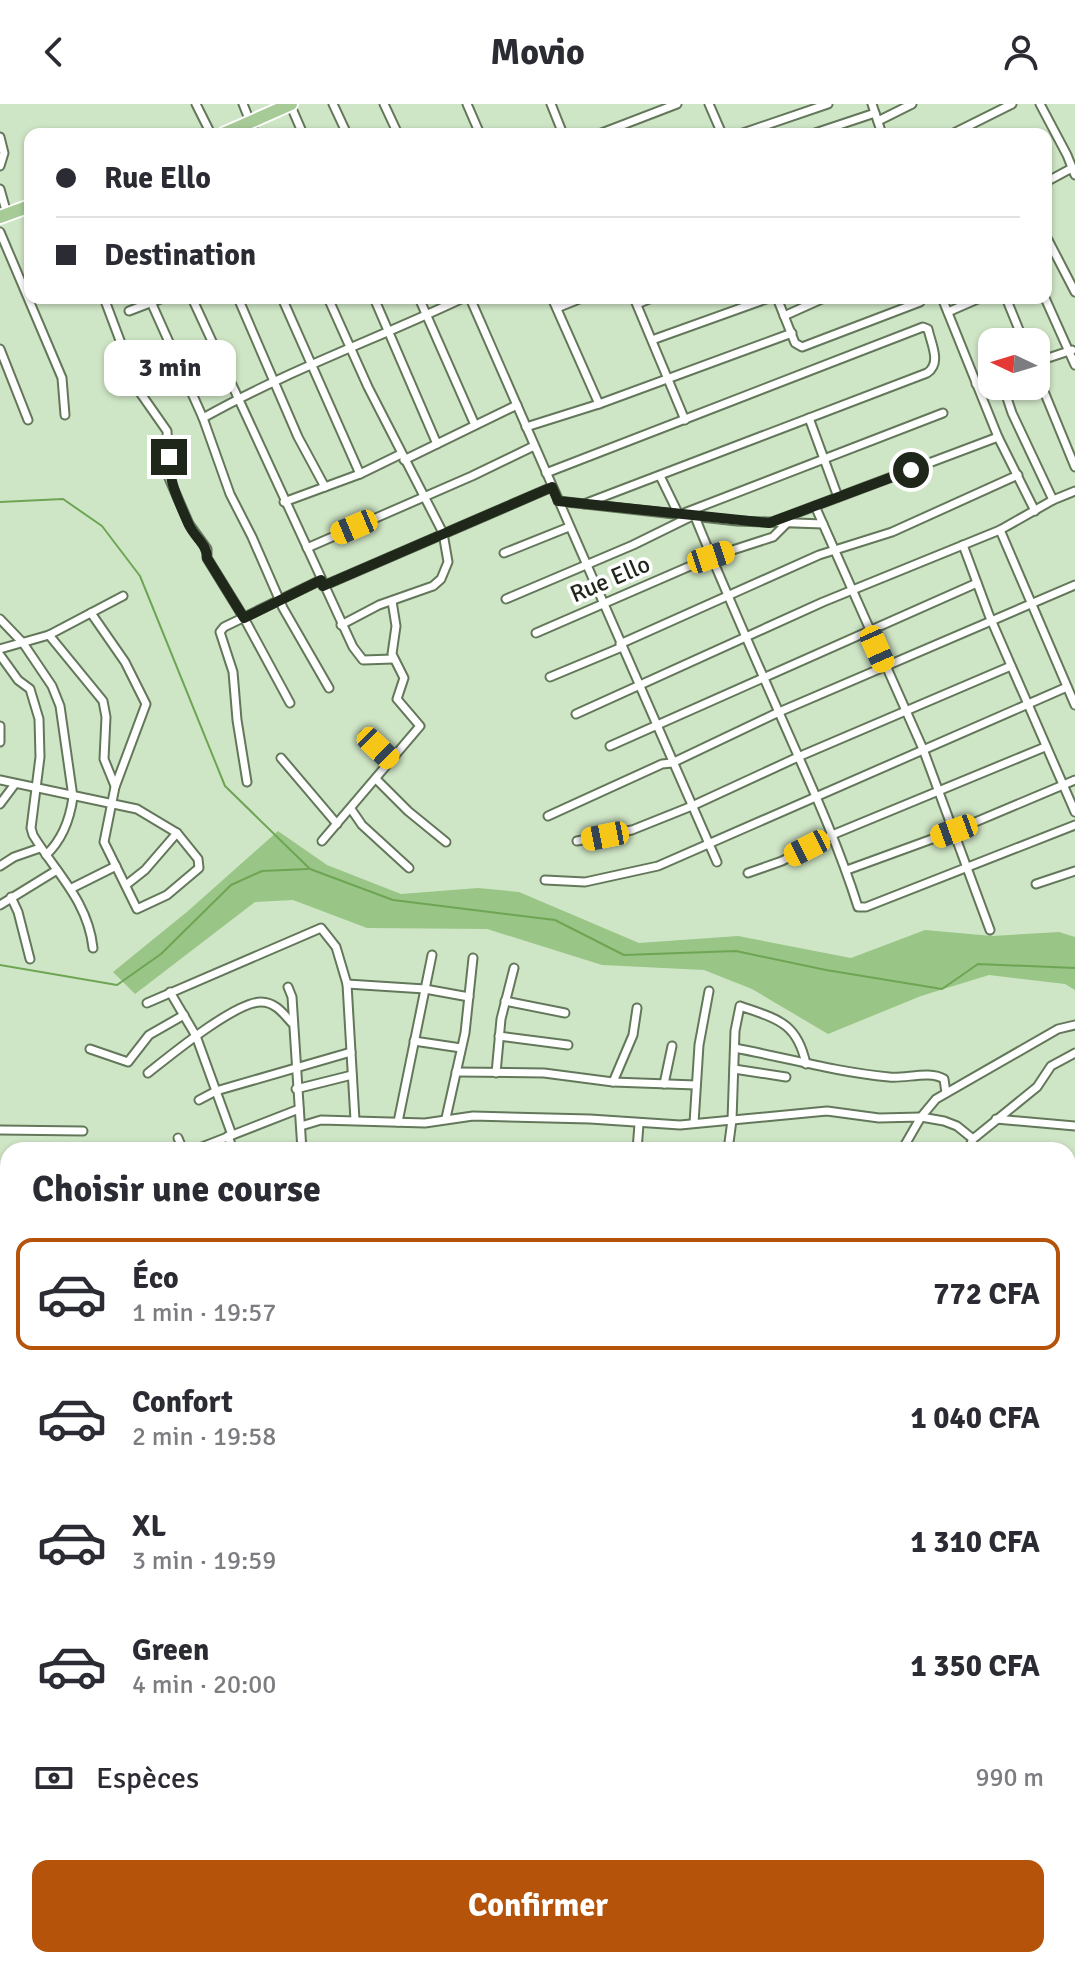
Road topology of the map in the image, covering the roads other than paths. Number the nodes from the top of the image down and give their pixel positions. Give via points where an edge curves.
1 (196, 104) edge
2 (243, 104) edge
3 (291, 104) edge
4 (333, 104) edge
5 (384, 104) edge
6 (467, 104) edge
7 (551, 104) edge
8 (677, 104) edge
9 (709, 104) edge
10 (828, 104) edge
11 (872, 104) edge
12 (912, 104) edge
13 (1012, 104) edge
14 (1040, 104) edge
15 (876, 117) junction
16 (208, 128) edge
17 (253, 128) edge
18 (301, 128) edge
19 (344, 128) edge
20 (395, 128) edge
21 (477, 128) edge
22 (561, 128) edge
23 (615, 128) edge
24 (719, 128) edge
25 (758, 128) edge
26 (835, 128) edge
27 (880, 128) edge
28 (964, 128) edge
29 (1055, 131) junction
30 (1052, 132) edge
31 (0, 137) edge
32 (1071, 153) edge
33 (0, 166) edge
34 (1073, 172) edge
35 (1052, 180) edge
36 (0, 189) edge
37 (24, 208) edge
38 (4, 216) edge
39 (0, 232) edge
40 (1052, 248) edge
41 (24, 289) edge
42 (1075, 292) edge
43 (31, 304) edge
44 (106, 304) edge
45 (146, 304) edge
46 (152, 304) edge
47 (195, 304) edge
48 (241, 304) edge
49 (285, 304) edge
50 (331, 304) edge
51 (377, 304) edge
52 (422, 304) edge
53 (450, 304) edge
54 (473, 304) edge
55 (555, 304) edge
56 (567, 304) edge
57 (636, 304) edge
58 (752, 304) edge
59 (779, 304) edge
60 (811, 304) edge
61 (903, 304) edge
62 (915, 304) edge
63 (945, 304) edge
64 (966, 304) edge
65 (1008, 304) edge
66 (1048, 304) edge
67 (557, 308) junction
68 (905, 308) junction
69 (129, 311) dead end
70 (948, 312) junction
71 (427, 315) junction
72 (784, 316) junction
73 (1018, 328) edge
74 (388, 331) junction
75 (792, 333) junction
76 (652, 340) junction
77 (0, 349) edge
78 (351, 349) junction
79 (1073, 350) edge
80 (1050, 357) edge
81 (311, 364) junction
82 (1075, 365) edge
83 (669, 379) junction
84 (275, 382) junction
85 (976, 384) joint
86 (237, 399) junction
87 (1008, 400) edge
88 (1047, 400) edge
89 (599, 404) junction
90 (517, 405) junction
91 (943, 413) dead end
92 (65, 415) dead end
93 (203, 418) junction
94 (809, 418) junction
95 (28, 420) dead end
96 (685, 420) junction
97 (475, 425) junction
98 (526, 427) junction
99 (998, 437) junction
100 (437, 444) junction
101 (534, 446) junction
102 (402, 457) junction
103 (824, 459) junction
104 (1075, 467) edge
105 (546, 473) junction
106 (360, 474) junction
107 (1018, 475) junction
108 (660, 476) junction
109 (325, 487) junction
110 (552, 487) junction
111 (1074, 494) edge
112 (425, 497) junction
113 (838, 497) junction
114 (1053, 500) junction
115 (558, 501) junction
116 (284, 502) junction
117 (584, 504) junction
118 (815, 506) junction
119 (1035, 511) junction
120 (679, 515) junction
121 (693, 517) junction
122 (769, 523) junction
123 (786, 524) junction
124 (823, 524) junction
125 (569, 527) junction
126 (1000, 530) junction
127 (443, 533) junction
128 (963, 545) junction
129 (307, 548) junction
130 (834, 551) junction
131 (504, 553) dead end
132 (711, 557) junction
133 (586, 564) junction
134 (322, 583) junction
135 (977, 583) junction
136 (1075, 585) edge
137 (852, 591) junction
138 (123, 596) dead end
139 (727, 596) junction
140 (506, 599) dead end
141 (280, 601) junction
142 (392, 601) junction
143 (603, 604) junction
144 (1030, 604) junction
145 (91, 613) junction
146 (244, 618) junction
147 (0, 619) edge
148 (992, 623) junction
149 (341, 625) junction
150 (869, 630) junction
151 (536, 633) dead end
152 (49, 635) junction
153 (745, 637) junction
154 (23, 643) junction
155 (621, 646) junction
156 (0, 649) edge
157 (0, 655) edge
158 (393, 659) junction
159 (1011, 666) junction
160 (886, 667) junction
161 (550, 677) dead end
162 (763, 678) junction
163 (639, 686) junction
164 (1067, 687) junction
165 (329, 688) dead end
166 (290, 703) dead end
167 (1028, 705) junction
168 (1075, 705) edge
169 (779, 712) junction
170 (905, 712) junction
171 (576, 714) dead end
172 (0, 726) edge
173 (656, 726) junction
174 (364, 735) dead end
175 (0, 742) edge
176 (610, 746) dead end
177 (1045, 747) junction
178 (923, 749) junction
179 (798, 757) junction
180 (281, 758) dead end
181 (391, 761) junction
182 (672, 763) junction
183 (376, 779) junction
184 (0, 780) edge
185 (1075, 780) edge
186 (247, 782) dead end
187 (15, 784) junction
188 (1063, 786) junction
189 (115, 787) junction
190 (35, 789) junction
191 (939, 790) junction
192 (816, 796) junction
193 (73, 797) junction
194 (0, 804) edge
195 (110, 805) junction
196 (692, 806) junction
197 (351, 809) junction
198 (1075, 812) edge
199 (548, 816) dead end
200 (337, 824) junction
201 (1075, 825) edge
202 (954, 831) junction
203 (177, 833) junction
204 (832, 835) junction
205 (322, 841) dead end
206 (577, 841) dead end
207 (446, 842) dead end
208 (709, 845) junction
209 (40, 848) junction
210 (46, 855) junction
211 (717, 862) dead end
212 (0, 866) edge
213 (116, 866) junction
214 (409, 868) dead end
215 (968, 869) junction
216 (57, 870) junction
217 (847, 870) junction
218 (1075, 871) edge
219 (748, 873) dead end
220 (545, 880) dead end
221 (1036, 884) dead end
222 (126, 885) junction
223 (72, 888) junction
224 (11, 897) junction
225 (0, 905) edge
226 (990, 930) dead end
227 (93, 948) dead end
228 (432, 955) dead end
229 (473, 958) dead end
230 (30, 959) dead end
231 (514, 968) dead end
232 (347, 984) junction
233 (288, 987) dead end
234 (425, 989) junction
235 (709, 991) dead end
236 (170, 992) junction
237 (469, 997) junction
238 (505, 1001) junction
239 (147, 1003) dead end
240 (637, 1008) dead end
241 (565, 1013) dead end
242 (184, 1015) junction
243 (292, 1023) junction
244 (1075, 1025) edge
245 (196, 1036) junction
246 (499, 1036) junction
247 (414, 1041) junction
248 (568, 1045) dead end
249 (672, 1046) dead end
250 (461, 1048) junction
251 (735, 1048) junction
252 (90, 1049) dead end
253 (351, 1052) junction
254 (1075, 1053) edge
255 (806, 1064) junction
256 (295, 1067) junction
257 (734, 1069) junction
258 (456, 1072) junction
259 (148, 1073) dead end
260 (496, 1073) junction
261 (352, 1075) junction
262 (786, 1077) dead end
263 (613, 1082) junction
264 (664, 1084) junction
265 (696, 1085) junction
266 (296, 1089) junction
267 (216, 1091) junction
268 (946, 1093) junction
269 (199, 1100) dead end
270 (299, 1109) junction
271 (921, 1117) junction
272 (446, 1118) junction
273 (996, 1119) junction
274 (355, 1120) junction
275 (732, 1120) junction
276 (398, 1122) junction
277 (694, 1123) junction
278 (639, 1124) junction
279 (301, 1126) junction
280 (1075, 1126) edge
281 (0, 1130) edge
282 (83, 1131) dead end
283 (230, 1135) junction
284 (178, 1138) dead end
285 (973, 1139) junction
286 (180, 1142) edge
287 (213, 1142) edge
288 (231, 1142) edge
289 (302, 1142) edge
290 (638, 1142) edge
291 (729, 1142) edge
292 (907, 1142) edge
293 (972, 1142) edge

1 - 16 street
2 - 17 street
3 - 17 highway
3 - 18 street
4 - 19 street
5 - 20 street
6 - 21 street
7 - 22 street
8 - 23 street
9 - 24 street
10 - 25 street
11 - 15 street
12 - 15 street
13 - 28 street
14 - 29 street
15 - 26 street
15 - 27 street
29 - 30 street
29 - 32 street
31 - 33 street
32 - 34 street
34 - 35 street
36 - 38 street
37 - 38 highway
39 - 41 street
40 - 42 street
43 - 92 street via 62,378
44 - 146 street via 139,391 167,431 170,481 207,558
45 - 69 street
46 - 93 street
47 - 86 street
48 - 84 street
49 - 81 street
50 - 78 street
51 - 74 street
52 - 71 street
53 - 71 street
54 - 90 street
55 - 67 street
56 - 67 street
57 - 76 street
58 - 76 street
59 - 72 street
60 - 72 street
61 - 68 street
62 - 68 street
63 - 70 street
64 - 70 street
65 - 73 street
66 - 79 street
67 - 89 street
68 - 75 street via 805,346 795,343
70 - 85 street
71 - 74 street
71 - 97 street
72 - 75 street
74 - 78 street
74 - 100 street
75 - 83 street
76 - 83 street
77 - 95 street
78 - 81 street
78 - 102 street
79 - 80 street
79 - 82 street
81 - 84 street
81 - 106 street
83 - 89 street
83 - 96 street
84 - 86 street
84 - 109 street
85 - 99 street
86 - 93 street
86 - 116 street
87 - 114 street
88 - 104 street
89 - 98 street
90 - 97 street
90 - 98 street
91 - 103 street
93 - 141 street via 230,494
94 - 96 street via 933,369 928,329
94 - 103 street
94 - 108 street
96 - 105 street
97 - 100 street
98 - 101 street
99 - 107 street
99 - 113 street
100 - 102 street
101 - 105 street
101 - 112 street
102 - 106 street
102 - 112 street
103 - 113 street
103 - 120 street
105 - 110 street
106 - 109 street
107 - 119 street
107 - 130 street via 892,532
108 - 117 street
108 - 120 street
109 - 116 street
110 - 115 street
110 - 127 street
111 - 114 street
112 - 127 street
112 - 129 street
113 - 118 street
114 - 119 street
115 - 117 street
115 - 125 street
116 - 129 street
117 - 120 street
118 - 122 street
118 - 124 street
119 - 126 street
120 - 121 street
121 - 122 street
121 - 132 street
121 - 133 street
122 - 123 street
123 - 124 street
123 - 132 street, Rue Ello via 773,537
124 - 130 street
125 - 131 street
125 - 133 street
126 - 128 street
126 - 144 street
127 - 134 street
127 - 142 street via 448,562 441,579
128 - 135 street
128 - 137 street
129 - 134 street
130 - 137 street
130 - 139 street
132 - 139 street
132 - 143 street, Rue Ello
133 - 140 street
133 - 143 street
134 - 141 street
134 - 149 street
135 - 148 street
135 - 150 street
136 - 144 street
137 - 150 street
137 - 153 street
138 - 145 street
139 - 153 street
139 - 155 street
141 - 146 street
141 - 165 street
142 - 149 street
142 - 158 street
143 - 151 street, Rue Ello
143 - 155 street
144 - 148 street
144 - 164 street
145 - 152 street
145 - 189 street via 146,704
146 - 166 street
146 - 186 street via 221,629 220,636 233,672
147 - 154 street
148 - 159 street
148 - 160 street
149 - 158 street via 363,660
150 - 160 street
150 - 162 street
152 - 154 street
152 - 189 street via 103,701 104,759
153 - 162 street
153 - 163 street
154 - 156 street
154 - 193 street via 60,706
155 - 161 street
155 - 163 street
157 - 190 street via 30,689 36,708 41,738
158 - 181 street via 404,678 397,699 420,726
159 - 167 street
159 - 170 street
160 - 169 street
160 - 170 street
162 - 169 street
162 - 173 street
163 - 171 street
163 - 173 street
164 - 167 street
164 - 168 street
167 - 177 street
167 - 178 street
169 - 179 street
169 - 182 street
170 - 178 street
170 - 179 street
172 - 175 street
173 - 176 street
173 - 182 street
174 - 181 street
177 - 188 street
177 - 191 street
178 - 191 street
178 - 192 street
179 - 192 street
179 - 196 street
180 - 200 street
181 - 183 street
182 - 196 street
182 - 199 street
183 - 197 street
183 - 207 street
184 - 187 street
185 - 188 street
187 - 190 street
187 - 194 street
188 - 198 street
188 - 202 street
189 - 195 street
190 - 193 street
190 - 209 street via 31,828
191 - 202 street
191 - 204 street
192 - 204 street
192 - 208 street
193 - 195 street
193 - 210 street via 58,842
195 - 203 street via 137,809
195 - 213 street via 104,844
196 - 206 street via 632,830
196 - 208 street
197 - 200 street
197 - 214 street
200 - 205 street
201 - 215 street
202 - 215 street
202 - 217 street
203 - 222 street
203 - 222 street via 199,868 140,909
204 - 217 street
204 - 219 street
208 - 211 street
208 - 220 street via 617,876 585,882
209 - 210 street
209 - 212 street
210 - 216 street
213 - 222 street
213 - 223 street
215 - 217 street via 860,908
215 - 226 street
216 - 223 street
216 - 224 street
218 - 221 street
223 - 227 street
224 - 225 street
224 - 230 street
228 - 234 street
229 - 237 street
231 - 238 street
232 - 234 street
232 - 236 street via 336,947 320,928
232 - 253 street
233 - 243 street
234 - 237 street
234 - 247 street
235 - 265 street
236 - 239 street
236 - 242 street
237 - 250 street
238 - 241 street
238 - 246 street
240 - 263 street via 633,1035
242 - 245 street
242 - 252 street via 149,1035 128,1062
243 - 245 street via 275,1006 253,1003
243 - 256 street
244 - 268 street via 1058,1029
245 - 259 street
245 - 267 street
246 - 248 street
246 - 260 street
247 - 250 street
247 - 276 street
249 - 264 street
250 - 258 street
251 - 255 street
251 - 255 street via 740,1006 793,1030
251 - 257 street
253 - 256 street
253 - 261 street
254 - 273 street via 1051,1066 1037,1087
255 - 268 street via 896,1078 937,1075 944,1079
256 - 266 street
256 - 267 street
257 - 262 street
257 - 275 street
258 - 260 street
258 - 272 street
260 - 263 street
261 - 266 street
261 - 274 street
263 - 264 street
264 - 265 street
265 - 277 street
266 - 270 street
267 - 269 street
267 - 283 street
268 - 271 street
270 - 279 street
270 - 283 street
271 - 275 street via 827,1111
271 - 285 street via 957,1126
271 - 292 street
272 - 276 street
272 - 278 street
273 - 280 street
273 - 285 street
274 - 276 street
274 - 279 street
275 - 277 street
275 - 291 street
277 - 278 street
278 - 290 street
279 - 289 street
281 - 282 street
283 - 287 street
283 - 288 street
284 - 286 street
285 - 293 street

